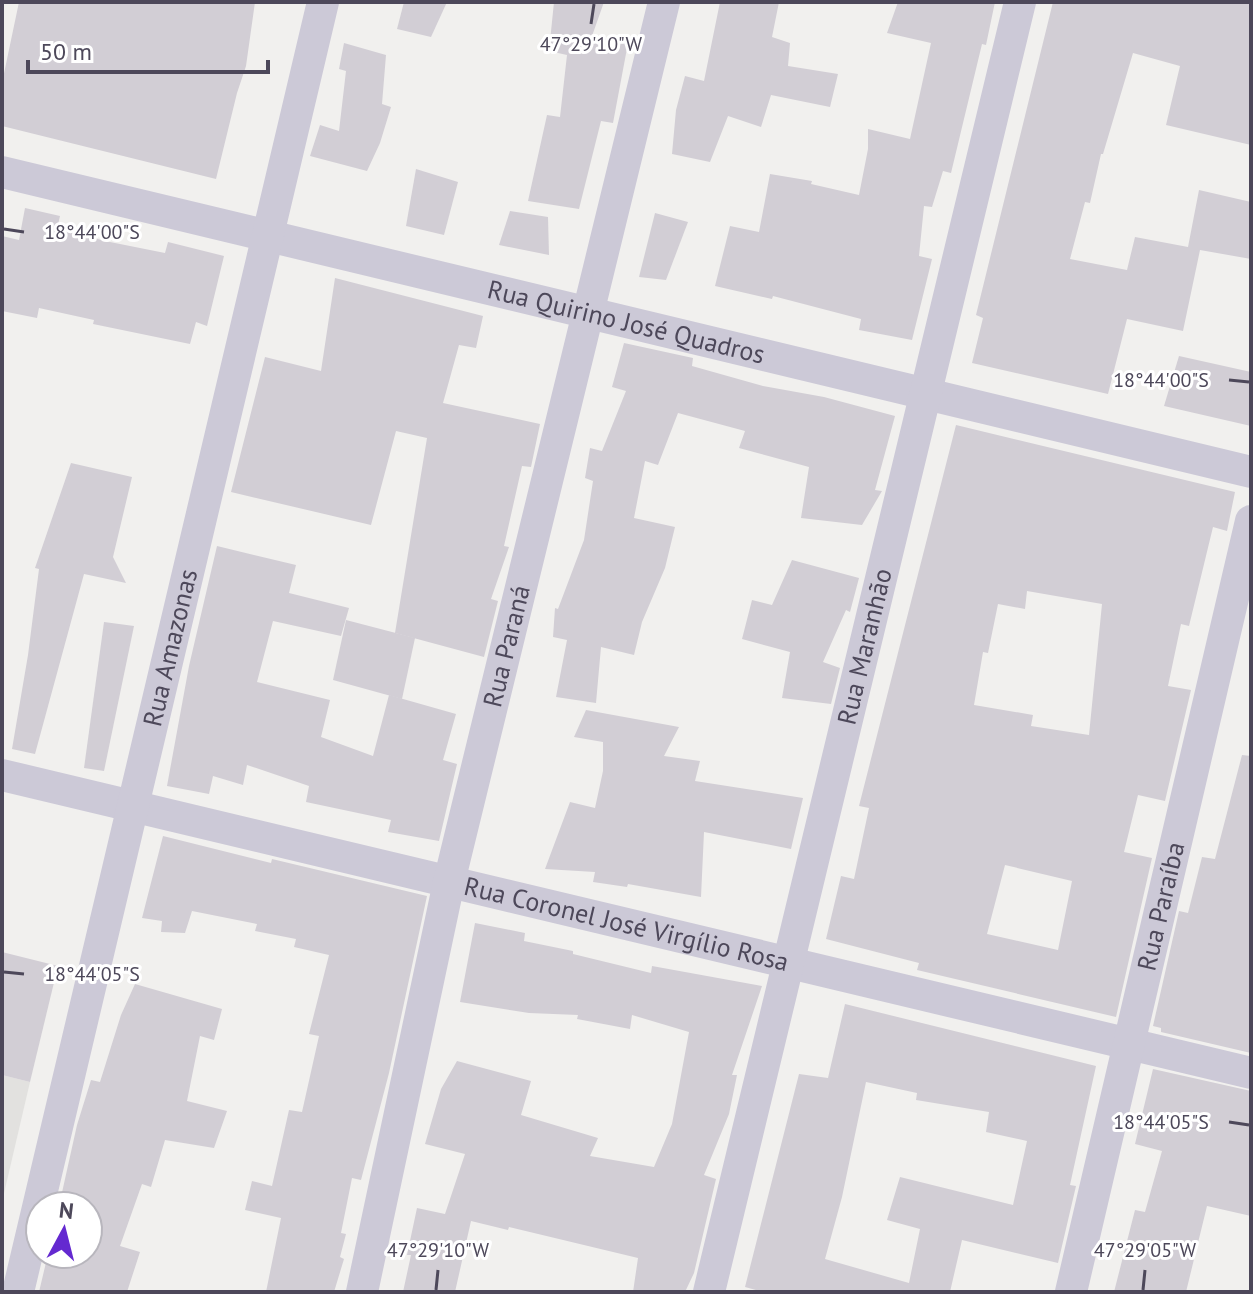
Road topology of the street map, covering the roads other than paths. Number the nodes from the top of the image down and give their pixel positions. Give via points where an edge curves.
1 (323, 2) edge
2 (664, 2) edge
3 (1020, 2) edge
4 (2, 172) edge
5 (268, 236) junction
6 (588, 313) junction
7 (926, 394) junction
8 (1251, 472) edge
9 (1251, 521) edge
10 (2, 775) edge
11 (133, 807) junction
12 (449, 882) junction
13 (788, 964) junction
14 (1127, 1044) junction
15 (1251, 1073) edge
16 (18, 1292) edge
17 (362, 1292) edge
18 (709, 1292) edge
19 (1071, 1292) edge

1 - 5 street, Rua Amazonas
2 - 6 street, Rua Paraná
3 - 7 street, Rua Maranhão
4 - 5 street, Rua Quirino José Quadros
5 - 6 street, Rua Quirino José Quadros
5 - 11 street, Rua Amazonas
6 - 7 street, Rua Quirino José Quadros
6 - 12 street, Rua Paraná
7 - 8 street, Rua Quirino José Quadros
7 - 13 street, Rua Maranhão
9 - 14 street, Rua Paraíba
10 - 11 street, Rua Coronel José Virgílio Rosa
11 - 12 street, Rua Coronel José Virgílio Rosa
11 - 16 street, Rua Amazonas
12 - 13 street, Rua Coronel José Virgílio Rosa
12 - 17 street, Rua Paraná
13 - 14 street, Rua Coronel José Virgílio Rosa
13 - 18 street, Rua Maranhão
14 - 15 street, Rua Coronel José Virgílio Rosa
14 - 19 street, Rua Paraíba

